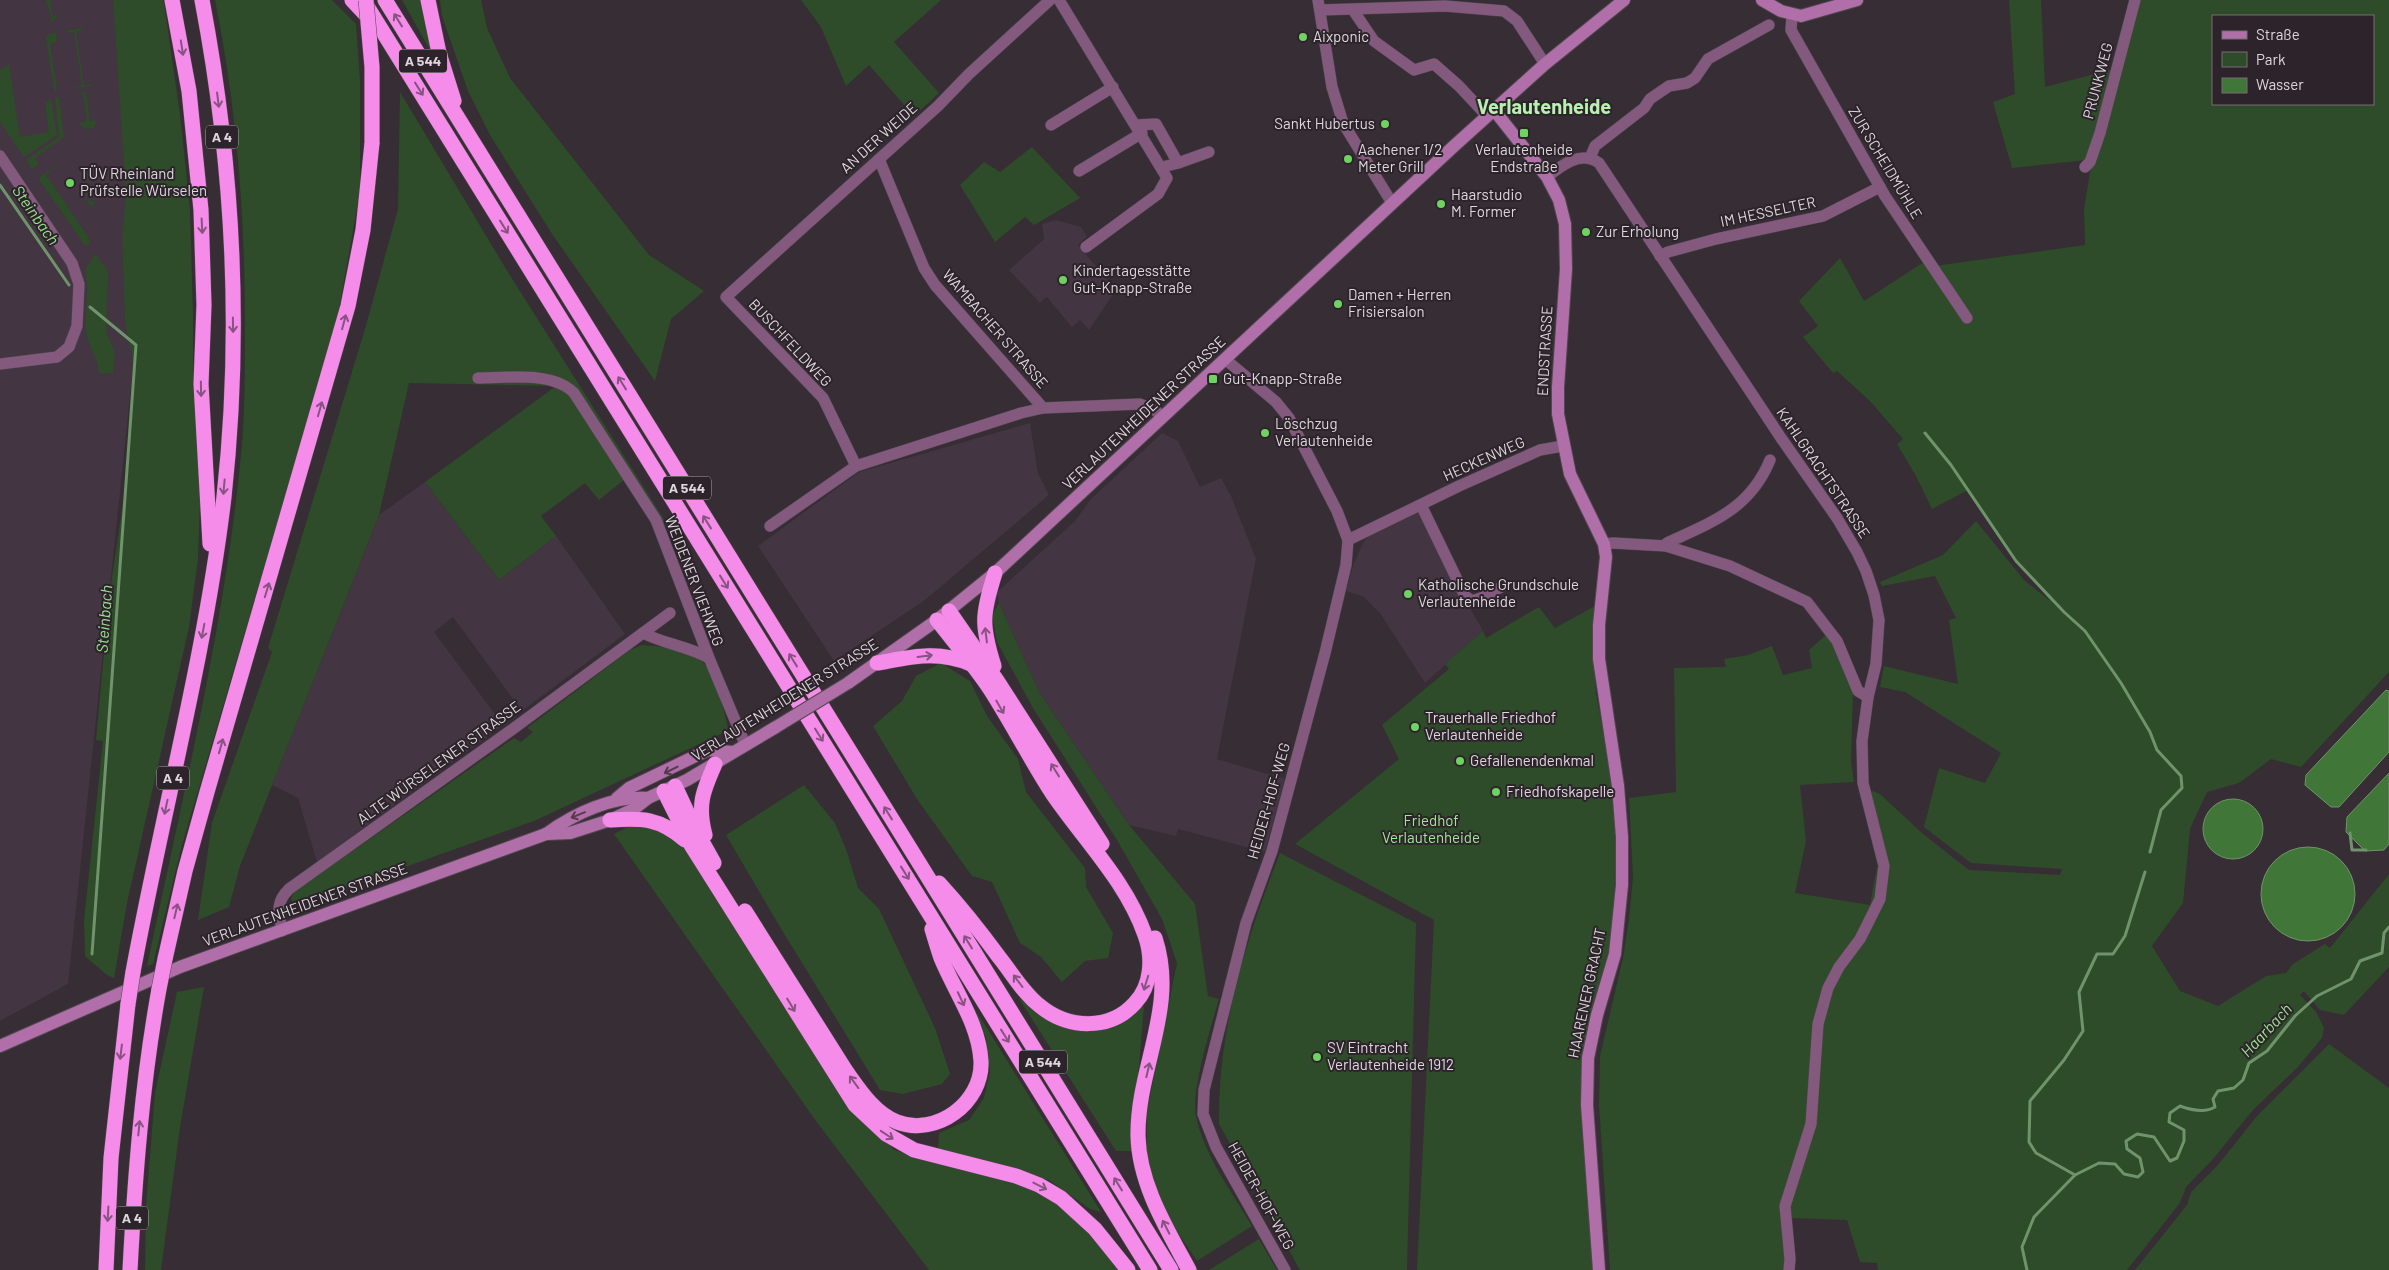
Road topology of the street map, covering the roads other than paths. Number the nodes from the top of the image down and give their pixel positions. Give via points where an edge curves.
1 (172, 0) edge
2 (202, 0) edge
3 (352, 0) edge
4 (364, 0) edge
5 (385, 0) edge
6 (428, 0) edge
7 (1050, 0) edge
8 (1059, 0) edge
9 (1624, 0) edge
10 (1762, 0) edge
11 (1857, 0) edge
12 (2135, 0) edge
13 (1319, 5) edge
14 (1353, 10) junction
15 (1792, 16) junction
16 (1769, 25) dead end
17 (384, 33) junction
18 (1545, 64) junction
19 (1113, 87) junction
20 (1490, 113) junction
21 (460, 121) junction
22 (1051, 124) dead end
23 (1139, 129) junction
24 (1209, 152) dead end
25 (0, 156) edge
26 (1590, 158) junction
27 (879, 159) junction
28 (1178, 163) junction
29 (2086, 167) dead end
30 (1163, 168) junction
31 (1079, 171) dead end
32 (1547, 177) junction
33 (1880, 187) junction
34 (1392, 203) junction
35 (1086, 247) dead end
36 (1660, 256) junction
37 (726, 297) joint
38 (1968, 318) dead end
39 (1225, 359) junction
40 (0, 364) edge
41 (478, 378) dead end
42 (1043, 408) junction
43 (1162, 417) junction
44 (1563, 446) junction
45 (1770, 460) dead end
46 (856, 466) junction
47 (1421, 505) junction
48 (770, 526) dead end
49 (1348, 540) junction
50 (1604, 544) junction
51 (1666, 546) junction
52 (995, 573) junction
53 (211, 583) junction
54 (1503, 586) dead end
55 (670, 613) dead end
56 (943, 616) junction
57 (643, 633) junction
58 (709, 658) junction
59 (877, 663) junction
60 (974, 666) junction
61 (998, 682) junction
62 (1868, 697) junction
63 (744, 744) junction
64 (732, 752) junction
65 (715, 764) junction
66 (670, 789) junction
67 (648, 798) junction
68 (612, 801) junction
69 (610, 820) junction
70 (546, 834) junction
71 (691, 845) junction
72 (913, 854) junction
73 (714, 862) junction
74 (924, 905) junction
75 (282, 931) junction
76 (0, 1046) edge
77 (106, 1270) edge
78 (130, 1270) edge
79 (1128, 1270) edge
80 (1150, 1270) edge
81 (1171, 1270) edge
82 (1189, 1270) edge
83 (1286, 1270) edge
84 (1600, 1270) edge
85 (1789, 1270) edge

1 -> 53 highway via 189,90 200,202 204,296 201,384
2 -> 53 highway, A 4 via 220,115 232,276 230,426
3 - 17 highway
4 - 17 highway, A 544
78 -> 4 highway, A 4, bridge via 135,1166 143,1090 165,959 207,792 348,306 363,230 372,143 372,67
21 -> 5 highway, A 544
6 - 21 highway via 439,53
7 - 27 street, AN DER WEIDE
8 - 19 street
9 - 18 main road, VERLAUTENHEIDENER STRASSE
10 - 15 main road
11 - 15 main road via 1809,15
12 - 29 street, PRUNKWEG via 2100,133
13 - 14 street
13 - 34 street via 1332,87 1343,124
14 - 18 street via 1445,6 1504,11 1517,21
14 - 20 street via 1374,41 1414,70 1434,64
15 - 33 street, ZUR SCHEIDMÜHLE via 1791,30
16 - 26 street via 1708,59 1695,78 1687,83 1669,86 1650,99 1644,108 1595,146
17 -> 74 highway, A 544
18 - 20 main road, VERLAUTENHEIDENER STRASSE
19 - 22 street
19 - 23 street
20 - 32 main road, ENDSTRASSE
20 - 34 main road, VERLAUTENHEIDENER STRASSE
72 -> 21 highway, A 544
23 - 28 street via 1156,124
23 - 30 street
23 - 31 street
24 - 28 street
25 - 40 street via 48,224 72,263 79,284 77,326 68,347 57,357
26 - 32 street via 1578,158
26 - 36 street, KAHLGRACHTSTRASSE via 1604,168
27 - 37 street, AN DER WEIDE
27 - 42 street, WAMBACHER STRASSE via 924,268 935,285
28 - 30 street
30 - 35 street via 1167,178 1158,194
32 - 44 main road, ENDSTRASSE via 1559,200 1565,224 1566,269 1558,386
33 - 36 street, IM HESSELTER via 1823,216 1716,239
33 - 38 street, ZUR SCHEIDMÜHLE
34 - 39 main road, VERLAUTENHEIDENER STRASSE
36 - 62 street, KAHLGRACHTSTRASSE via 1857,552 1874,595 1879,620 1876,664
37 - 46 street, BUSCHFELDWEG via 823,398
39 - 43 main road, VERLAUTENHEIDENER STRASSE
39 - 49 street, HEIDER-HOF-WEG via 1276,402 1289,418 1337,511
41 - 58 street, WEIDENER VIEHWEG via 556,382 566,385 574,394 656,520
42 - 43 street via 1140,404
42 - 46 street
43 - 52 main road, VERLAUTENHEIDENER STRASSE
44 - 47 street, HECKENWEG via 1540,450
44 - 50 main road, ENDSTRASSE via 1570,474
45 - 51 street via 1762,478 1736,507 1724,516 1667,542
46 - 48 street
47 - 49 street, HECKENWEG
47 - 54 street via 1465,596 1472,600 1481,598
49 - 83 street, HEIDER-HOF-WEG via 1346,565 1325,653 1272,851 1246,923 1204,1090 1203,1114 1216,1147
50 - 51 street
50 - 84 main road, HAARENER GRACHT via 1606,574 1599,625 1599,660 1618,786 1622,846 1620,917 1615,954 1588,1058 1587,1105
51 - 62 street via 1730,566 1807,602 1837,641 1858,691
52 - 56 main road, VERLAUTENHEIDENER STRASSE
61 -> 52 highway via 983,617
53 -> 77 highway, A 4, bridge via 128,1004 111,1158
55 - 57 street, ALTE WÜRSELENER STRASSE
56 - 59 main road, VERLAUTENHEIDENER STRASSE
56 - 60 highway
56 - 61 highway
57 - 58 street
57 - 75 street, ALTE WÜRSELENER STRASSE via 289,889 279,906
58 - 63 street, WEIDENER VIEHWEG
59 -> 60 highway via 935,654 954,657
59 - 63 main road, VERLAUTENHEIDENER STRASSE, bridge
60 -> 72 highway via 1053,794 1112,872 1133,908 1149,950 1148,979 1140,998 1120,1016 1098,1023 1074,1023 1046,1011 1030,997 964,910
82 -> 61 highway via 1154,1202 1139,1150 1141,1105 1162,1007 1163,987 1156,941 1146,916 1119,871
62 - 85 street, KAHLGRACHTSTRASSE via 1862,741 1863,783 1884,866 1880,899 1860,939 1828,988 1818,1024 1812,1124 1785,1206
63 - 64 main road, VERLAUTENHEIDENER STRASSE
64 - 65 main road, VERLAUTENHEIDENER STRASSE
64 -> 68 main road via 708,750 629,788
65 - 66 main road, VERLAUTENHEIDENER STRASSE
65 - 73 highway via 705,787 700,811
66 - 67 main road, VERLAUTENHEIDENER STRASSE
66 - 71 highway
66 - 73 highway
67 - 68 main road, VERLAUTENHEIDENER STRASSE
67 - 69 main road, VERLAUTENHEIDENER STRASSE via 634,809
68 -> 70 main road, VERLAUTENHEIDENER STRASSE via 565,820
69 - 70 main road, VERLAUTENHEIDENER STRASSE via 570,833
69 - 71 highway via 657,821
70 - 75 main road, VERLAUTENHEIDENER STRASSE
71 -> 79 highway via 845,1092 877,1128 914,1150 1016,1176 1061,1198 1078,1212
81 -> 72 highway, A 544
74 -> 73 highway via 941,958 974,1028 981,1072 970,1097 962,1106 944,1120 924,1125 897,1122 864,1095
74 -> 80 highway, A 544
75 - 76 main road, VERLAUTENHEIDENER STRASSE via 180,967

